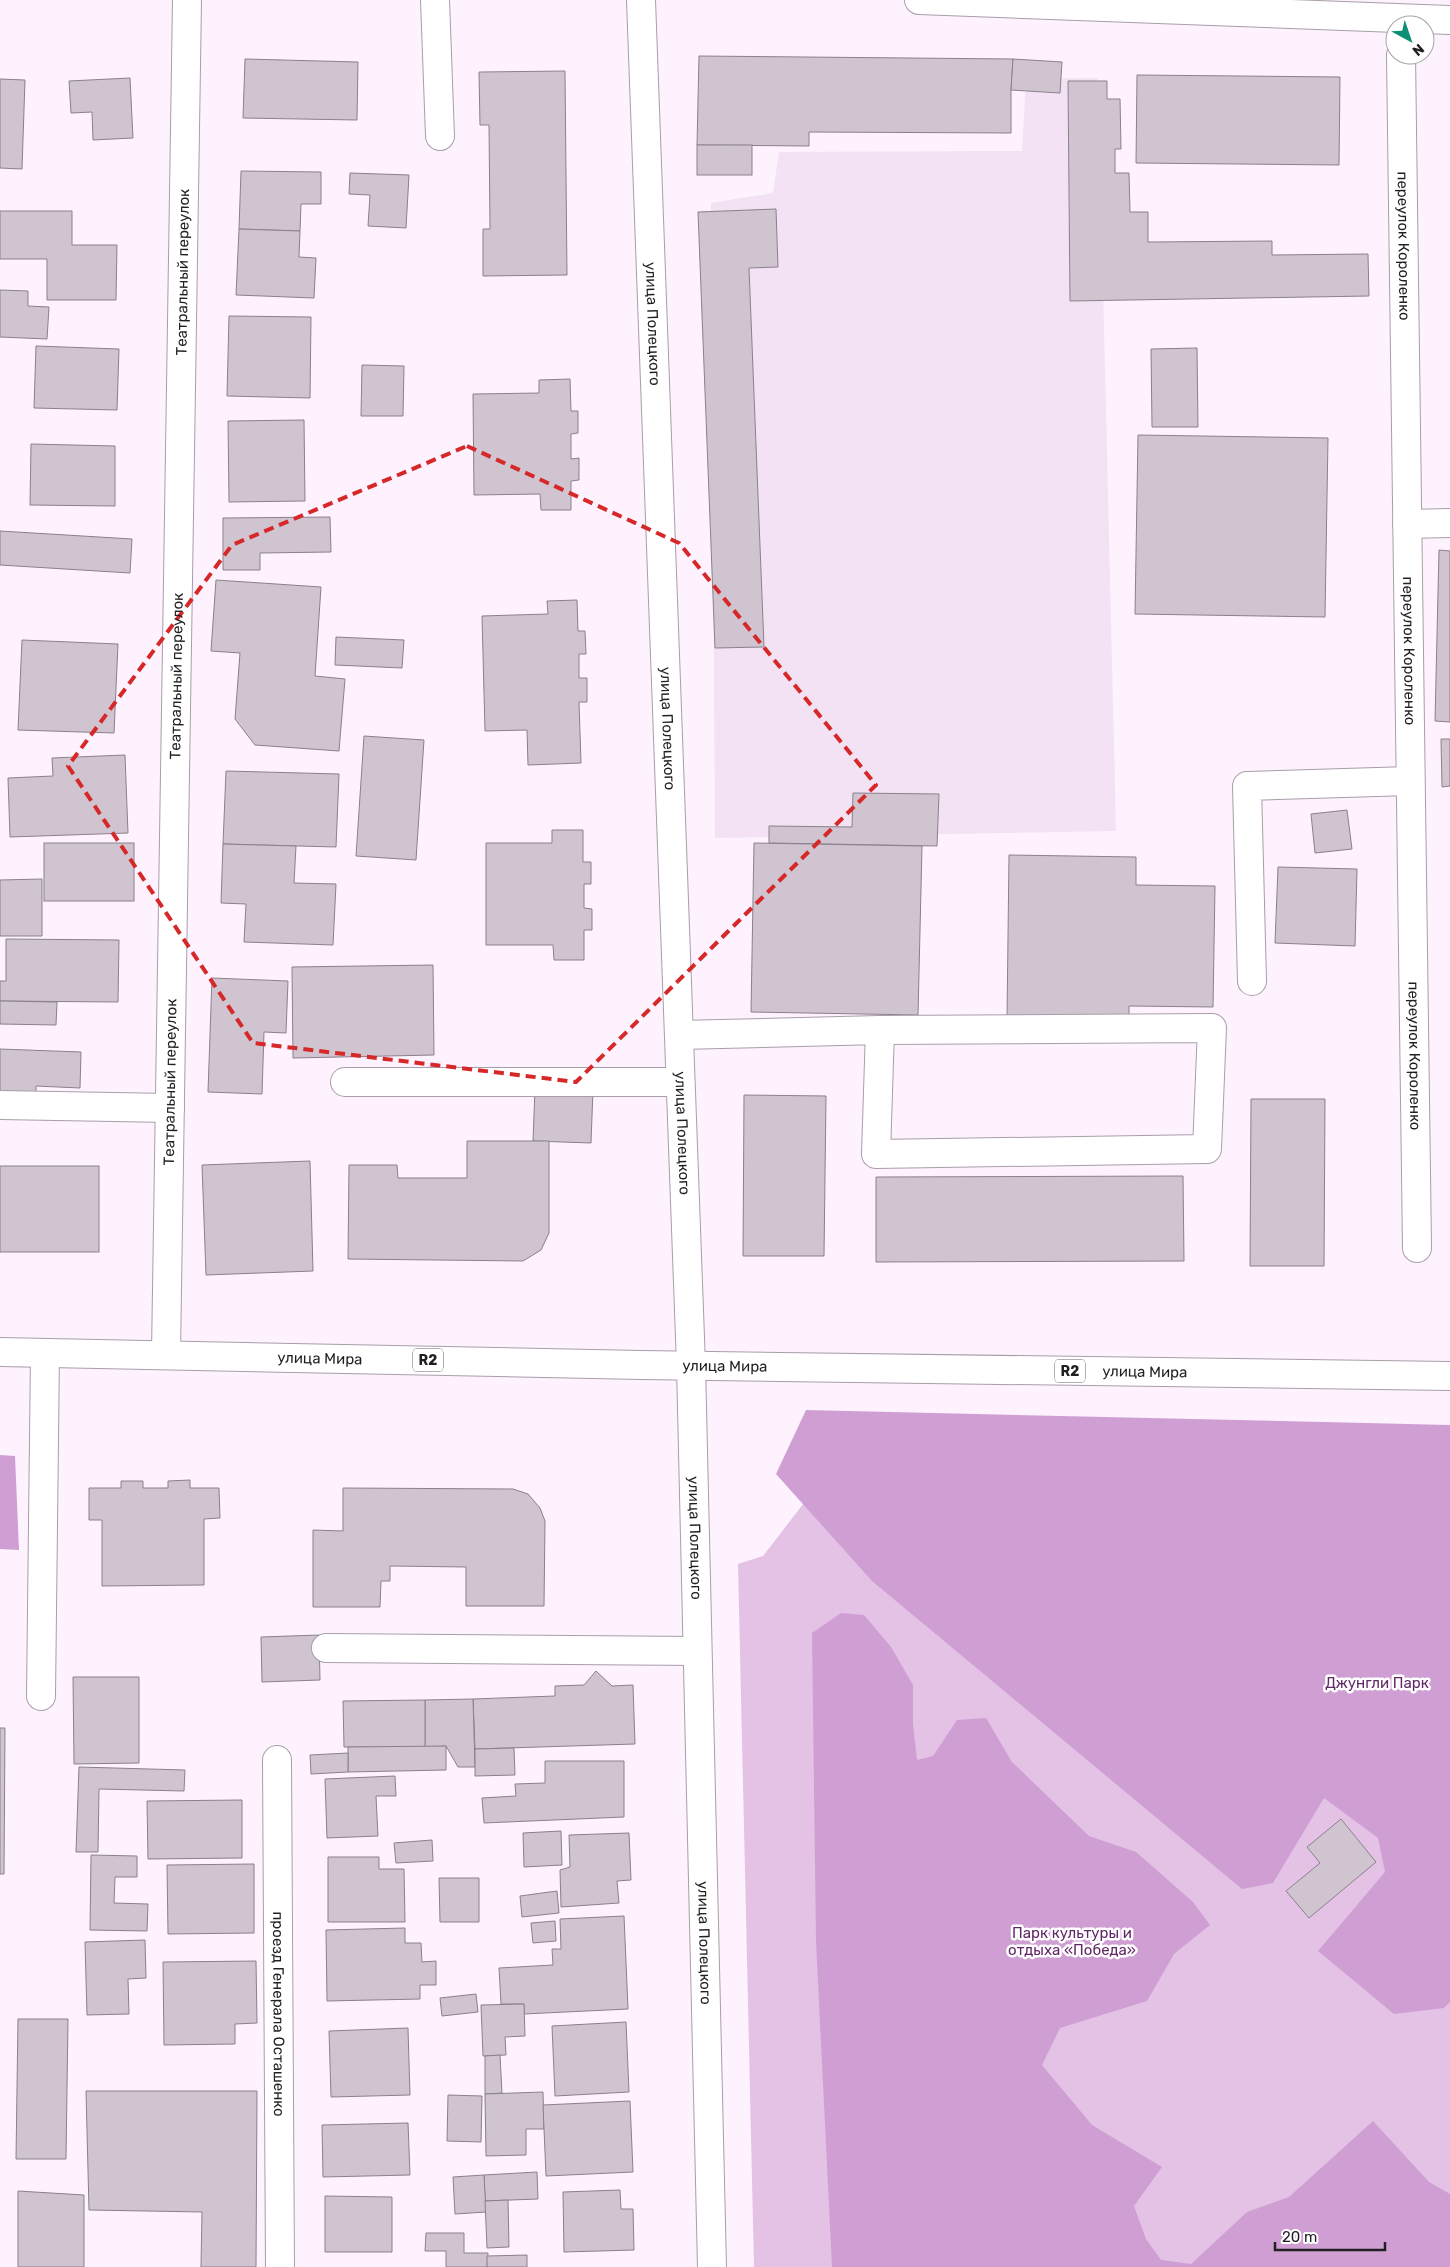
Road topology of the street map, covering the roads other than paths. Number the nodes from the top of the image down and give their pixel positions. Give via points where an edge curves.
1 (188, 0) edge
2 (436, 0) edge
3 (641, 0) edge
4 (919, 0) edge
5 (1450, 20) edge
6 (1385, 21) edge
7 (1435, 21) edge
8 (1401, 65) edge
9 (440, 136) dead end
10 (1450, 523) edge
11 (1408, 524) junction
12 (1410, 781) junction
13 (1252, 982) dead end
14 (880, 1030) junction
15 (679, 1035) junction
16 (345, 1082) dead end
17 (680, 1082) junction
18 (0, 1105) edge
19 (170, 1108) junction
20 (1416, 1248) dead end
21 (0, 1352) edge
22 (45, 1352) junction
23 (166, 1354) junction
24 (691, 1365) junction
25 (1450, 1376) edge
26 (326, 1648) dead end
27 (697, 1651) junction
28 (41, 1696) dead end
29 (277, 1760) dead end
30 (280, 2267) edge
31 (712, 2267) edge

1 - 19 street, Театральный переулок
2 - 9 street
3 - 15 street, улица Полецкого
4 - 6 street
5 - 7 street
8 - 11 street, переулок Короленко
10 - 11 street
11 - 12 street, переулок Короленко
12 - 13 street via 1247,786
12 - 20 street, переулок Короленко
14 - 14 street via 1212,1028 1207,1149 876,1154
14 - 15 street
15 - 17 street, улица Полецкого
16 - 17 street
17 - 24 street, улица Полецкого
18 - 19 street
19 - 23 street, Театральный переулок
21 - 22 street, улица Мира / R2
22 - 23 street, улица Мира / R2
22 - 28 street
23 - 24 street, улица Мира / R2
24 - 25 street, улица Мира / R2
24 - 27 street, улица Полецкого
26 - 27 street
27 - 31 street, улица Полецкого
29 - 30 street, проезд Генерала Осташенко

